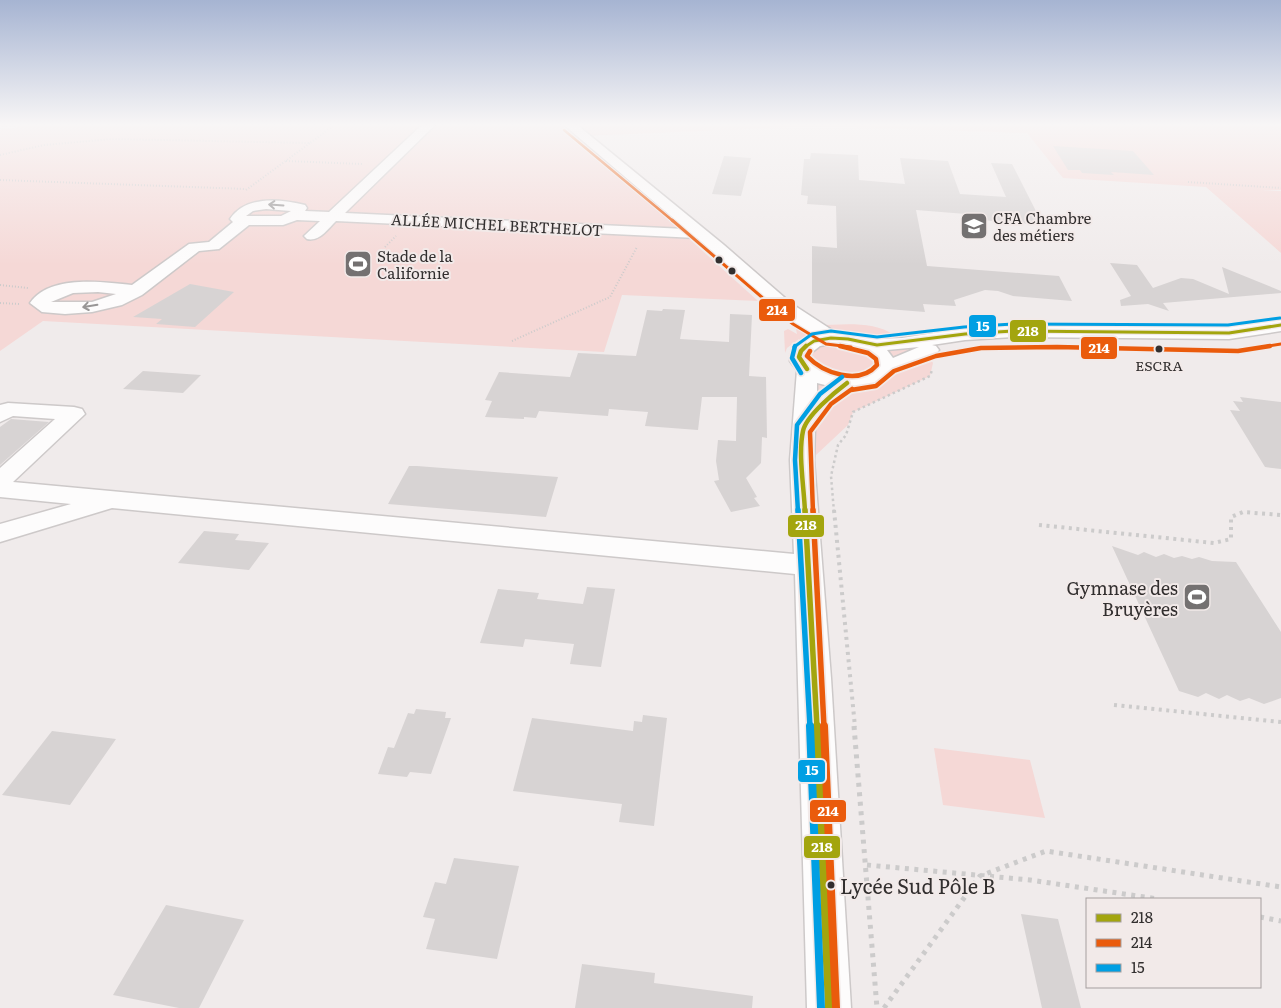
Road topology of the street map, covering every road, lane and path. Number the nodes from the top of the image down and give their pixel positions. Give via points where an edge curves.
1 (272, 171) edge
2 (380, 171) edge
3 (625, 171) edge
4 (0, 180) edge
5 (1188, 182) dead end
6 (1281, 188) edge
7 (246, 189) junction
8 (239, 195) dead end
9 (332, 217) junction
10 (700, 234) junction
11 (312, 236) dead end
12 (136, 291) dead end
13 (781, 306) junction
14 (1281, 325) edge
15 (1281, 336) edge
16 (831, 338) junction
17 (863, 343) junction
18 (803, 348) junction
19 (924, 352) junction
20 (885, 368) junction
21 (807, 369) junction
22 (847, 383) junction
23 (0, 415) edge
24 (803, 429) junction
25 (0, 481) edge
26 (0, 489) edge
27 (115, 500) junction
28 (1281, 515) edge
29 (1038, 525) dead end
30 (0, 534) edge
31 (809, 565) junction
32 (1114, 705) dead end
33 (1281, 722) edge
34 (867, 865) junction
35 (980, 876) junction
36 (1281, 887) edge
37 (1151, 898) edge
38 (1261, 917) edge
39 (1281, 921) edge
40 (829, 1008) edge
41 (877, 1008) edge
42 (884, 1008) edge

1 - 7 path
2 - 9 street
3 - 10 street
4 - 7 path
5 - 6 path
7 - 8 path
9 - 10 street, ALLÉE MICHEL BERTHELOT
9 - 11 street
9 - 12 street, ALLÉE MICHEL BERTHELOT via 294,215 276,222 245,220 213,246 195,247
10 - 13 street
13 - 16 street
13 - 18 street via 796,329
14 - 17 street via 1229,333 1013,331 965,334 902,344 877,346
15 - 19 street via 1238,344 1020,339 980,341
16 - 17 street
16 - 18 street via 814,341
17 - 20 street via 881,354
18 - 21 street via 799,357
19 - 20 street
19 - 34 path via 933,363 930,376 853,412 846,435 838,445 831,476
20 - 22 street via 873,379
21 - 22 street via 823,378
21 - 24 street via 808,394
22 - 24 street via 826,400
23 - 25 street via 8,408 74,414
24 - 31 street
26 - 27 street
27 - 30 street
27 - 31 street
28 - 29 path via 1243,512 1231,517 1231,538 1214,543
31 - 40 street
32 - 33 path
34 - 35 path
34 - 41 path
35 - 36 path via 1046,851
35 - 37 path
35 - 42 path
38 - 39 path

